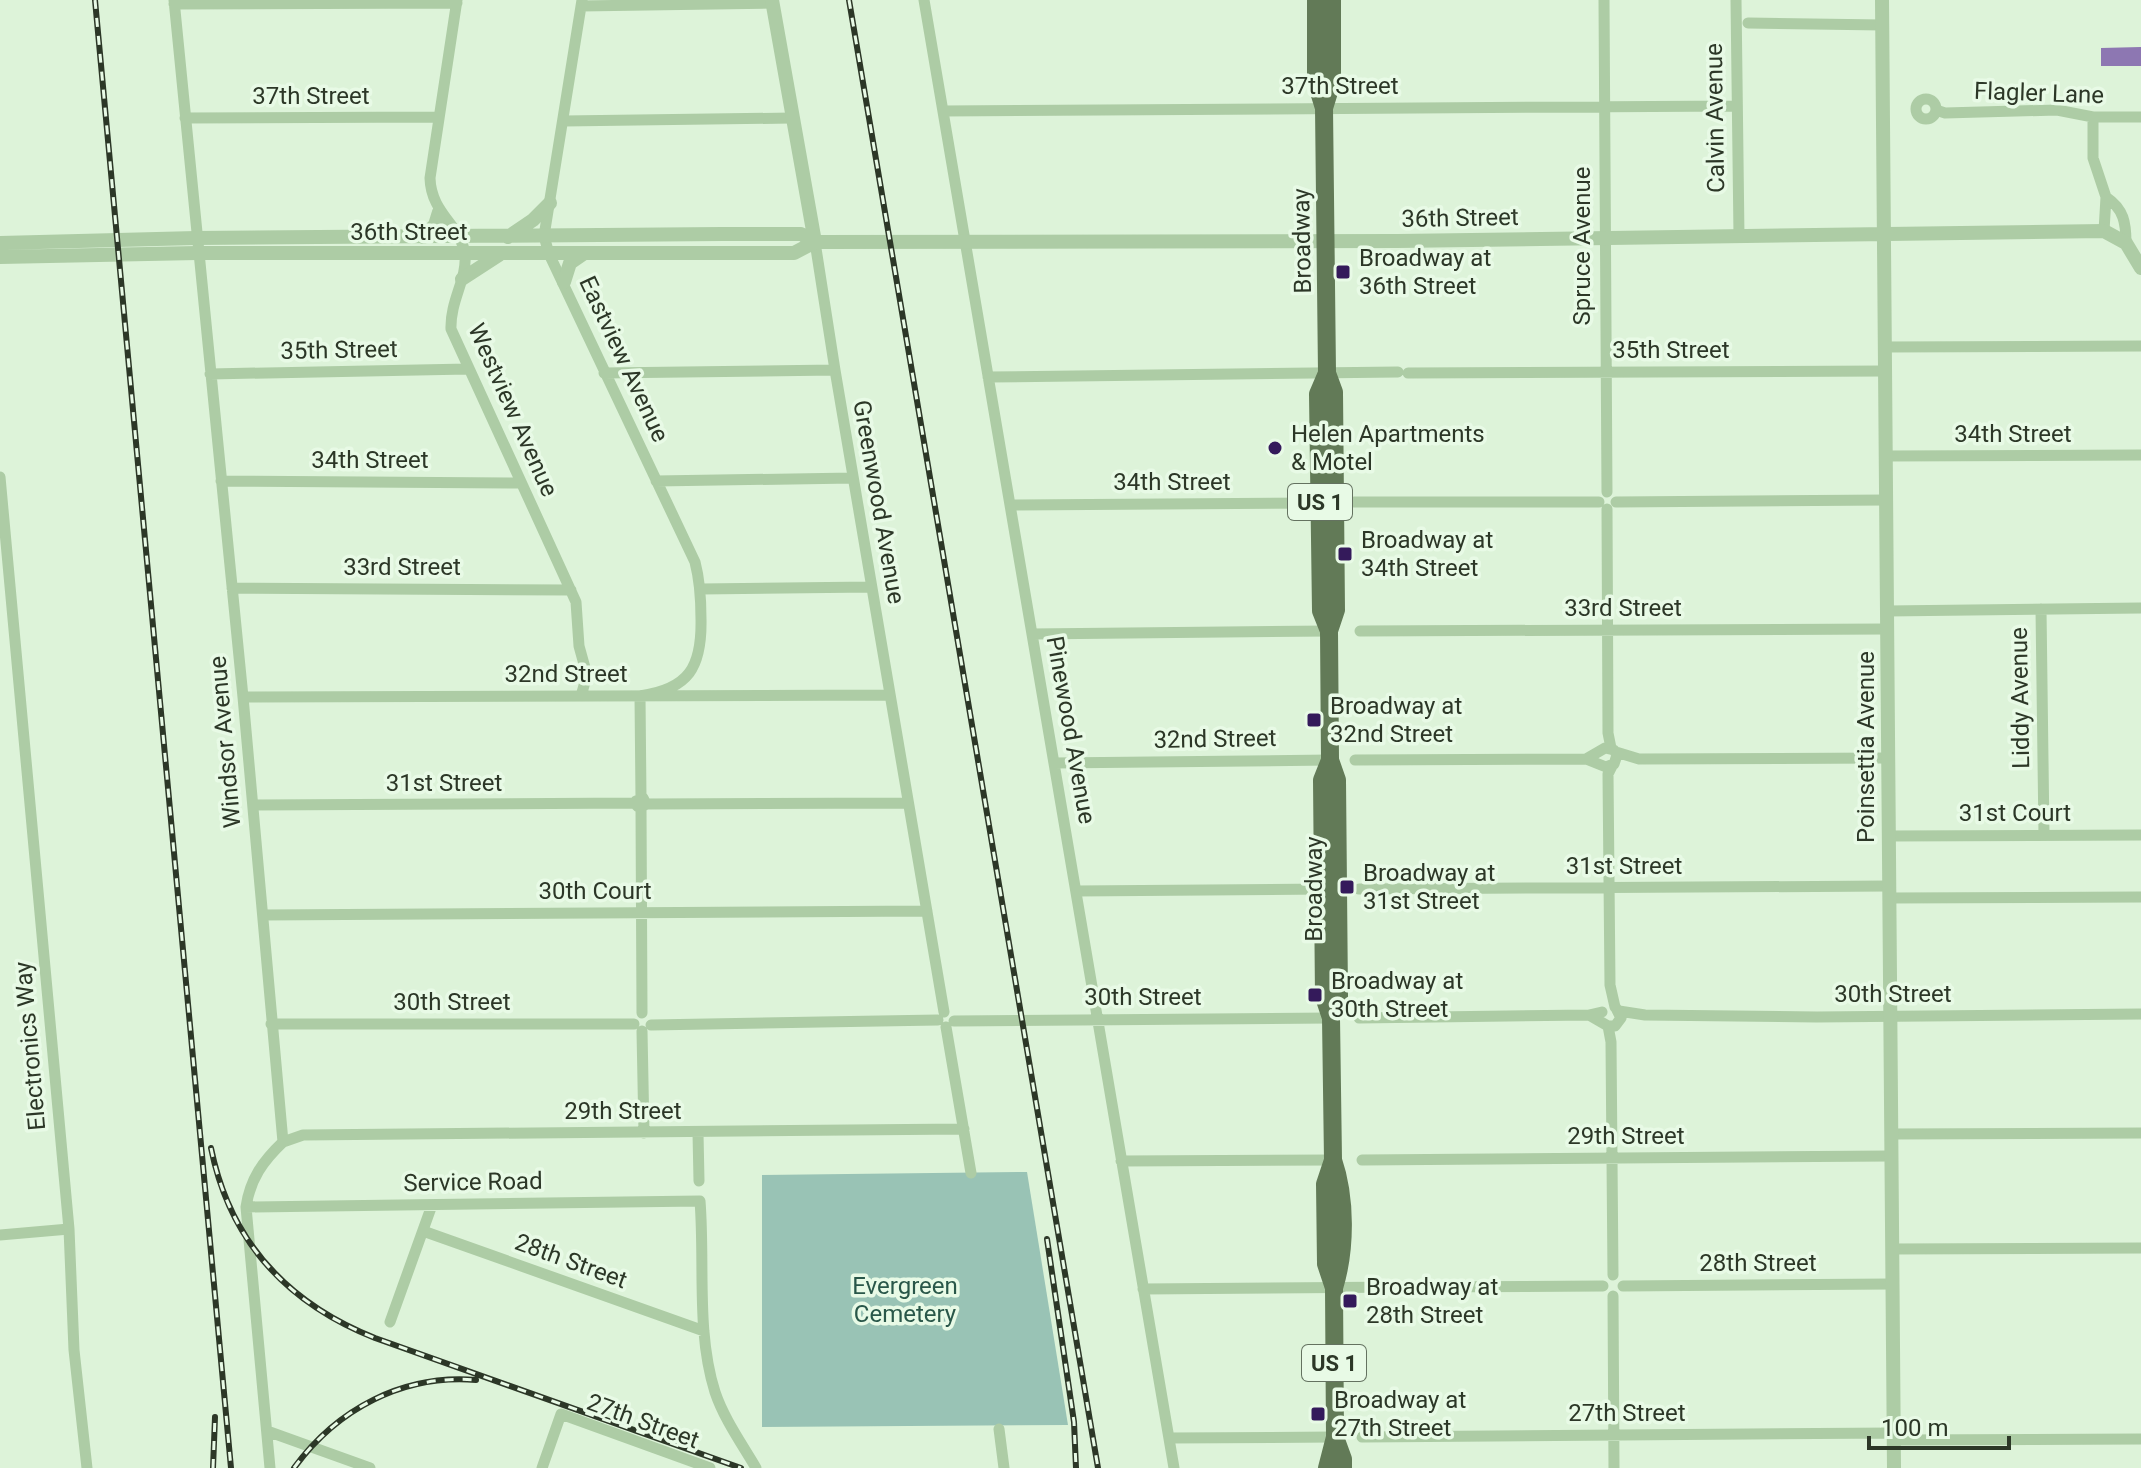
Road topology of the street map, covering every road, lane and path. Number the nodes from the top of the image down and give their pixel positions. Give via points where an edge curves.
1 (924, 0) edge
2 (1316, 0) edge
3 (1332, 0) edge
4 (1604, 0) edge
5 (1736, 0) edge
6 (1882, 0) edge
7 (457, 1) edge
8 (174, 2) edge
9 (772, 2) edge
10 (582, 3) edge
11 (1748, 23) dead end
12 (1882, 25) junction
13 (1737, 106) junction
14 (1603, 107) junction
15 (1324, 108) junction
16 (1936, 110) dead end
17 (943, 111) junction
18 (438, 117) junction
19 (2093, 117) junction
20 (2141, 117) edge
21 (185, 118) junction
22 (792, 118) junction
23 (564, 121) junction
24 (2106, 197) junction
25 (550, 203) junction
26 (439, 212) junction
27 (2104, 231) junction
28 (1884, 234) junction
29 (544, 236) junction
30 (1739, 236) junction
31 (423, 237) junction
32 (459, 237) junction
33 (508, 237) junction
34 (1604, 237) junction
35 (1326, 240) junction
36 (815, 242) junction
37 (966, 242) junction
38 (0, 243) edge
39 (2126, 243) junction
40 (197, 245) junction
41 (465, 254) junction
42 (549, 254) junction
43 (583, 254) junction
44 (499, 255) junction
45 (0, 257) edge
46 (2141, 268) edge
47 (462, 279) junction
48 (564, 282) junction
49 (2141, 346) edge
50 (1885, 347) junction
51 (468, 369) junction
52 (835, 370) junction
53 (1885, 371) junction
54 (604, 373) junction
55 (1327, 373) junction
56 (1605, 373) junction
57 (210, 374) junction
58 (988, 377) junction
59 (2141, 455) edge
60 (1886, 456) junction
61 (0, 477) edge
62 (853, 478) junction
63 (221, 481) junction
64 (656, 481) junction
65 (519, 483) junction
66 (1886, 500) junction
67 (1336, 502) junction
68 (1607, 504) junction
69 (1010, 505) junction
70 (871, 587) junction
71 (232, 588) junction
72 (701, 589) junction
73 (571, 590) junction
74 (2141, 608) edge
75 (2041, 609) junction
76 (1887, 611) junction
77 (1887, 629) junction
78 (1608, 630) junction
79 (1329, 631) junction
80 (1360, 631) dead end
81 (1032, 634) junction
82 (890, 695) junction
83 (581, 696) junction
84 (640, 696) junction
85 (243, 697) junction
86 (1888, 758) junction
87 (1608, 759) junction
88 (1330, 760) junction
89 (1355, 760) dead end
90 (1054, 763) junction
91 (641, 803) junction
92 (908, 803) junction
93 (253, 805) junction
94 (2044, 835) junction
95 (2141, 835) edge
96 (1889, 836) junction
97 (1331, 888) junction
98 (1610, 888) junction
99 (1359, 889) dead end
100 (1076, 891) junction
101 (1889, 892) junction
102 (2141, 897) edge
103 (927, 911) junction
104 (641, 913) junction
105 (263, 915) junction
106 (2141, 1014) edge
107 (1890, 1016) junction
108 (1611, 1017) junction
109 (1097, 1018) junction
110 (1331, 1018) junction
111 (1359, 1018) dead end
112 (945, 1020) junction
113 (271, 1024) junction
114 (642, 1026) junction
115 (964, 1129) junction
116 (644, 1133) junction
117 (698, 1133) junction
118 (2141, 1133) edge
119 (1891, 1134) junction
120 (283, 1142) junction
121 (1891, 1156) junction
122 (1612, 1158) junction
123 (1333, 1160) junction
124 (1362, 1160) dead end
125 (1121, 1161) junction
126 (971, 1173) dead end
127 (699, 1181) dead end
128 (432, 1205) junction
129 (246, 1207) junction
130 (69, 1229) junction
131 (423, 1231) junction
132 (0, 1235) edge
133 (2141, 1248) edge
134 (1892, 1249) junction
135 (1613, 1275) junction
136 (1892, 1284) junction
137 (1603, 1286) junction
138 (1623, 1286) junction
139 (1334, 1288) junction
140 (1143, 1289) junction
141 (1613, 1296) junction
142 (390, 1322) dead end
143 (704, 1331) junction
144 (999, 1429) dead end
145 (267, 1431) junction
146 (1614, 1435) junction
147 (1335, 1437) junction
148 (1362, 1437) dead end
149 (1894, 1437) junction
150 (1169, 1438) junction
151 (2141, 1439) edge
152 (87, 1468) edge
153 (270, 1468) edge
154 (370, 1468) edge
155 (542, 1468) edge
156 (710, 1468) edge
157 (756, 1468) edge
158 (1004, 1468) edge
159 (1174, 1468) edge
160 (1327, 1468) edge
161 (1343, 1468) edge
162 (1614, 1468) edge
163 (1894, 1468) edge

1 - 17 street, Pinewood Avenue
2 - 15 main road, Broadway / US 1 via 1316,82
3 - 15 main road, Broadway / US 1 via 1332,82
4 - 14 street, Spruce Avenue
5 - 13 street, Calvin Avenue
6 - 12 street, Poinsettia Avenue
7 - 8 street
7 - 18 street, Westview Avenue
8 - 21 street, Windsor Avenue
9 - 10 street
9 - 22 street, Greenwood Avenue
10 - 23 street, Eastview Avenue
11 - 12 street
12 - 28 street, Poinsettia Avenue
13 - 14 street, 37th Street
13 - 30 street, Calvin Avenue
14 - 15 street, 37th Street
14 - 34 street, Spruce Avenue
15 - 17 street, 37th Street
15 - 35 main road, Broadway / US 1
16 - 19 street, Flagler Lane via 2057,110
17 - 37 street, Pinewood Avenue
18 - 21 street, 37th Street
18 - 26 street, Westview Avenue via 430,178
19 - 20 street, Flagler Lane
19 - 24 street via 2093,158
21 - 40 street, Windsor Avenue
22 - 23 street
22 - 36 street, Greenwood Avenue
23 - 25 street, Eastview Avenue
24 - 27 street
24 - 39 street via 2122,212
25 - 29 street, Eastview Avenue
25 - 33 street
26 - 31 street
26 - 32 street, Westview Avenue
27 - 28 street, 36th Street
27 - 39 street
28 - 30 street, 36th Street
28 - 50 street, Poinsettia Avenue
29 - 33 street, 36th Street
29 - 36 street, 36th Street via 801,234
29 - 42 street, Eastview Avenue
30 - 34 street, 36th Street
31 - 32 street, 36th Street
31 - 40 street, 36th Street
32 - 33 street, 36th Street
32 - 41 street, Westview Avenue
34 - 35 street, 36th Street
34 - 56 street, Spruce Avenue
35 - 37 street, 36th Street
35 - 55 main road, Broadway / US 1
36 - 37 street, 36th Street
36 - 43 street, 36th Street via 794,253
36 - 52 street, Greenwood Avenue
37 - 58 street, Pinewood Avenue
38 - 40 street, 36th Street
39 - 46 street
40 - 41 street, 36th Street
40 - 45 street, 36th Street
40 - 57 street, Windsor Avenue
41 - 44 street, 36th Street
41 - 47 street, Westview Avenue
42 - 43 street, 36th Street
42 - 44 street, 36th Street
42 - 48 street, Eastview Avenue
43 - 48 street via 570,263
44 - 47 street
47 - 51 street, Westview Avenue via 451,329
48 - 54 street, Eastview Avenue
49 - 50 street
50 - 53 street, Poinsettia Avenue
51 - 57 street, 35th Street
51 - 65 street, Westview Avenue
52 - 54 street
52 - 62 street, Greenwood Avenue
53 - 56 street, 35th Street
53 - 60 street, Poinsettia Avenue
54 - 64 street, Eastview Avenue
55 - 56 street, 35th Street
55 - 58 street, 35th Street
55 - 67 main road, Broadway / US 1 via 1334,392
56 - 68 street, Spruce Avenue via 1607,492 1614,495
57 - 63 street, Windsor Avenue
58 - 69 street, Pinewood Avenue
59 - 60 street, 34th Street
60 - 66 street, Poinsettia Avenue
61 - 130 street, Electronics Way
62 - 64 street
62 - 70 street, Greenwood Avenue
63 - 65 street, 34th Street
63 - 71 street, Windsor Avenue
64 - 72 street, Eastview Avenue via 695,562
65 - 73 street, Westview Avenue
66 - 68 street, 34th Street
66 - 76 street, Poinsettia Avenue
67 - 68 street, 34th Street
67 - 69 street, 34th Street
67 - 79 main road, Broadway / US 1 via 1336,610
68 - 78 street
69 - 81 street, Pinewood Avenue
70 - 72 street
70 - 82 street, Greenwood Avenue
71 - 73 street, 33rd Street
71 - 85 street, Windsor Avenue
72 - 84 street, Eastview Avenue via 702,639 694,667 674,688
73 - 83 street, Westview Avenue via 587,675
74 - 75 street
75 - 76 street
75 - 94 street, Liddy Avenue
76 - 77 street, Poinsettia Avenue
77 - 78 street, 33rd Street
77 - 86 street, Poinsettia Avenue
78 - 80 street, 33rd Street
78 - 87 street
79 - 81 street
79 - 88 main road, Broadway / US 1
81 - 90 street, Pinewood Avenue
82 - 84 street, 32nd Street
82 - 92 street, Greenwood Avenue
83 - 84 street, 32nd Street
83 - 85 street, 32nd Street
84 - 91 street
85 - 93 street, Windsor Avenue
86 - 87 street
86 - 96 street, Poinsettia Avenue
87 - 89 street
87 - 98 street
88 - 90 street, 32nd Street
88 - 97 main road, Broadway / US 1 via 1337,780
90 - 100 street, Pinewood Avenue
91 - 92 street, 31st Street
91 - 93 street, 31st Street
91 - 104 street
92 - 103 street, Greenwood Avenue
93 - 105 street, Windsor Avenue
94 - 95 street, 31st Court
94 - 96 street, 31st Court
96 - 101 street, Poinsettia Avenue
97 - 100 street
97 - 110 main road, Broadway / US 1 via 1339,996
98 - 99 street, 31st Street
98 - 101 street, 31st Street
98 - 108 street
100 - 109 street, Pinewood Avenue
101 - 102 street, 31st Street
101 - 107 street, Poinsettia Avenue
103 - 104 street, 30th Court
103 - 112 street, Greenwood Avenue
104 - 105 street, 30th Court
104 - 114 street via 642,1013 650,1017
105 - 113 street, Windsor Avenue
106 - 107 street, 30th Street
107 - 108 street, 30th Street
107 - 119 street, Poinsettia Avenue
108 - 111 street, 30th Street
108 - 122 street
109 - 110 street, 30th Street
109 - 112 street, 30th Street
109 - 125 street, Pinewood Avenue
110 - 123 main road, Broadway / US 1
112 - 114 street, 30th Street
112 - 115 street, Greenwood Avenue
113 - 114 street, 30th Street
113 - 120 street, Windsor Avenue
114 - 116 street
115 - 117 street, 29th Street
115 - 126 street, Greenwood Avenue
116 - 117 street, 29th Street
116 - 120 street, 29th Street via 303,1135
117 - 127 street
118 - 119 street
119 - 121 street, Poinsettia Avenue
120 - 129 street via 256,1173
121 - 122 street, 29th Street
121 - 134 street, Poinsettia Avenue
122 - 124 street, 29th Street
122 - 135 street
123 - 125 street
123 - 139 main road, Broadway / US 1 via 1325,1184 1326,1264
125 - 140 street, Pinewood Avenue
128 - 129 street, Service Road
128 - 131 street
128 - 143 street, Service Road via 700,1201
129 - 145 street
130 - 132 street
130 - 152 street, Electronics Way via 74,1350
131 - 142 street
131 - 143 street, 28th Street
133 - 134 street
134 - 136 street, Poinsettia Avenue
135 - 137 street
135 - 138 street
136 - 138 street, 28th Street
136 - 149 street, Poinsettia Avenue
137 - 139 street
137 - 141 street
138 - 141 street
139 - 140 street
139 - 147 main road, Broadway / US 1
140 - 150 street, Pinewood Avenue
141 - 146 street
143 - 157 street via 716,1395
144 - 158 street
145 - 153 street
145 - 154 street
146 - 148 street, 27th Street
146 - 149 street, 27th Street
146 - 162 street
147 - 150 street
147 - 160 main road, Broadway / US 1
147 - 161 main road, Broadway / US 1
149 - 151 street, 27th Street
149 - 163 street, Poinsettia Avenue
150 - 159 street, Pinewood Avenue
155 - 156 street, 27th Street via 561,1414

